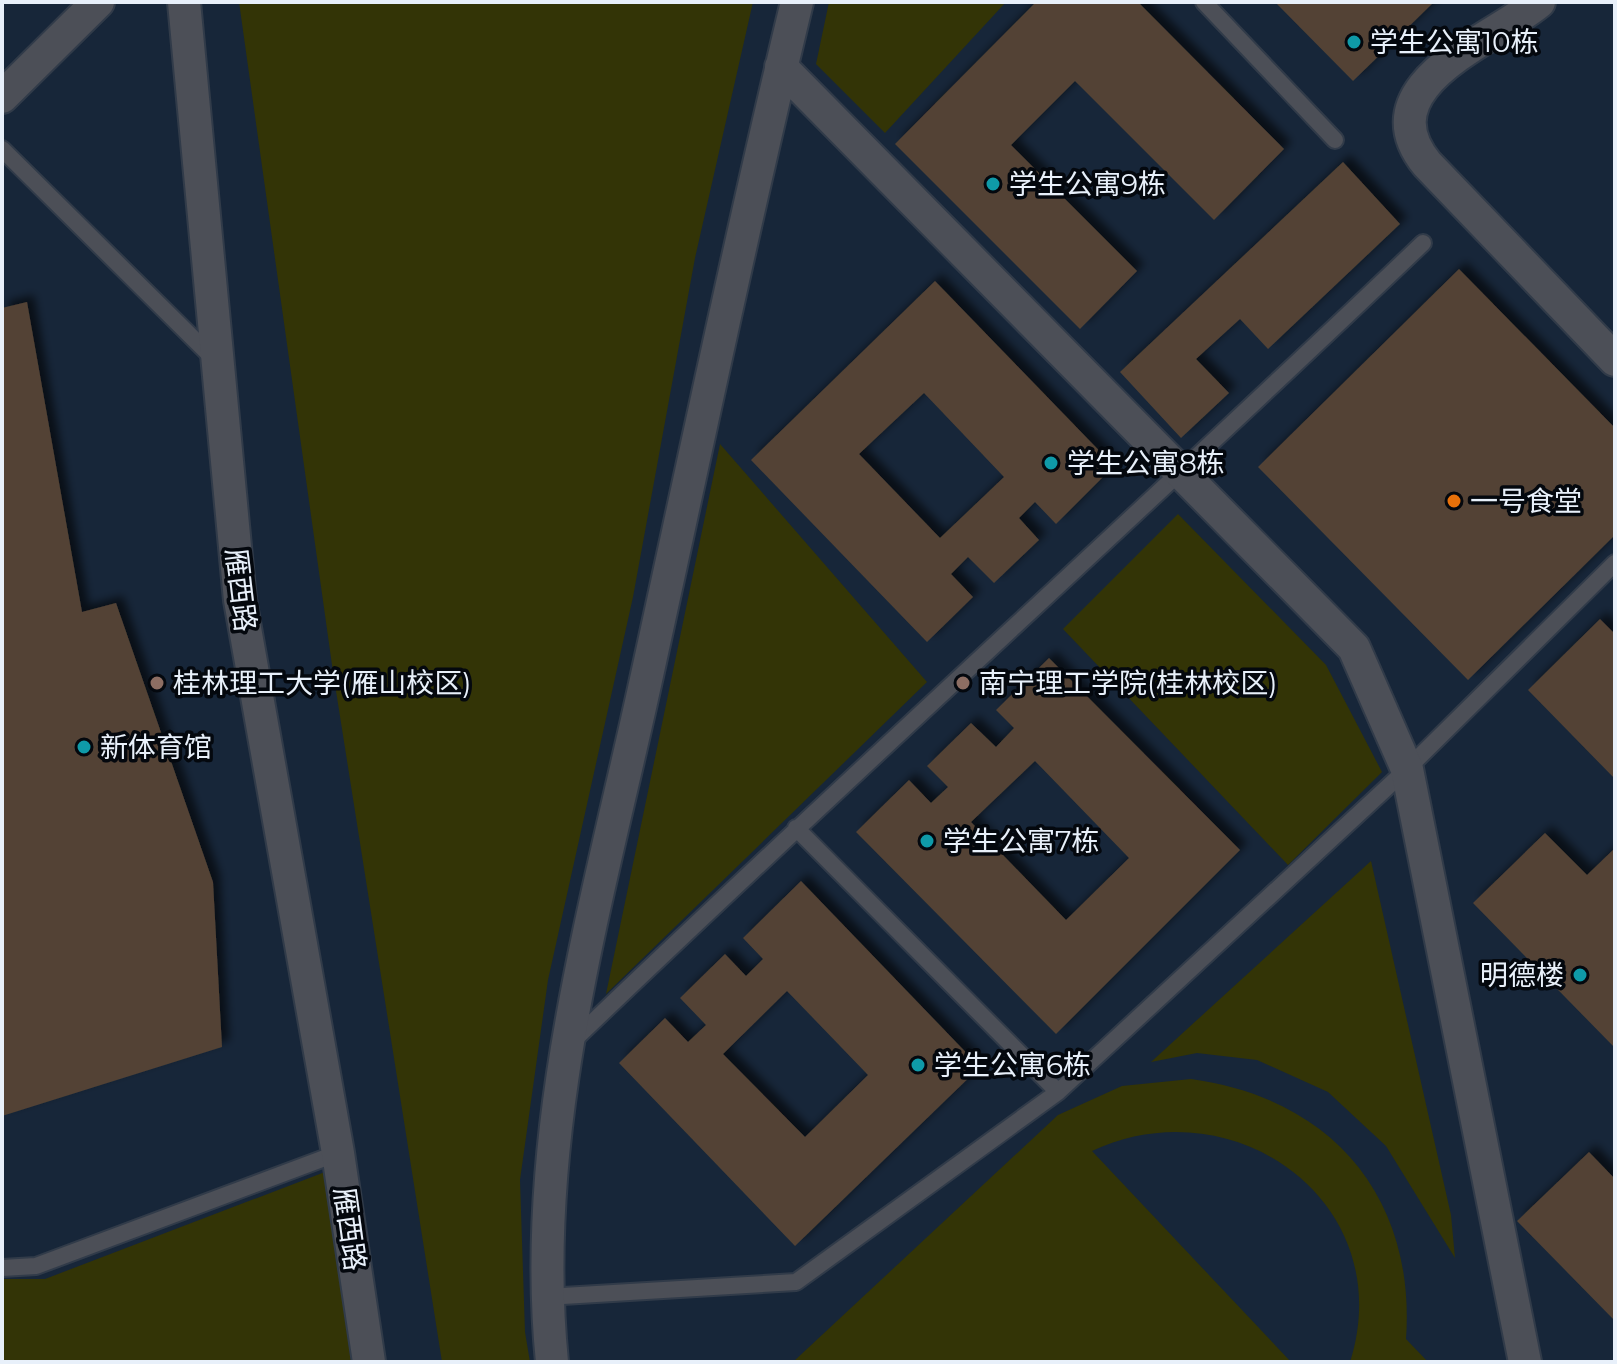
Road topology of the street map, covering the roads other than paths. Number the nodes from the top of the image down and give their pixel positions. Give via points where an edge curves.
1 (98, 2) edge
2 (184, 2) edge
3 (797, 2) edge
4 (1204, 2) edge
5 (1539, 2) edge
6 (781, 67) junction
7 (2, 97) edge
8 (1335, 140) dead end
9 (2, 149) edge
10 (1423, 243) dead end
11 (1615, 360) edge
12 (218, 363) junction
13 (1183, 474) junction
14 (1615, 563) edge
15 (1407, 769) junction
16 (796, 828) junction
17 (567, 1047) junction
18 (1058, 1092) junction
19 (338, 1153) junction
20 (2, 1268) edge
21 (546, 1297) junction
22 (369, 1362) edge
23 (552, 1362) edge
24 (1525, 1362) edge

1 - 7 street
2 - 12 street, 雁西路
3 - 6 street
4 - 8 lane
5 - 11 street via 1430,78 1413,109 1411,137 1427,164
6 - 13 street
6 - 17 street
9 - 12 lane
10 - 13 lane
12 - 19 street, 雁西路 via 240,600
13 - 15 street via 1354,648
13 - 16 lane
14 - 15 lane
15 - 18 lane
15 - 24 street
16 - 17 lane
16 - 18 lane
17 - 21 street via 546,1243
18 - 21 lane via 796,1282
19 - 20 lane via 36,1266
19 - 22 street, 雁西路
21 - 23 street

